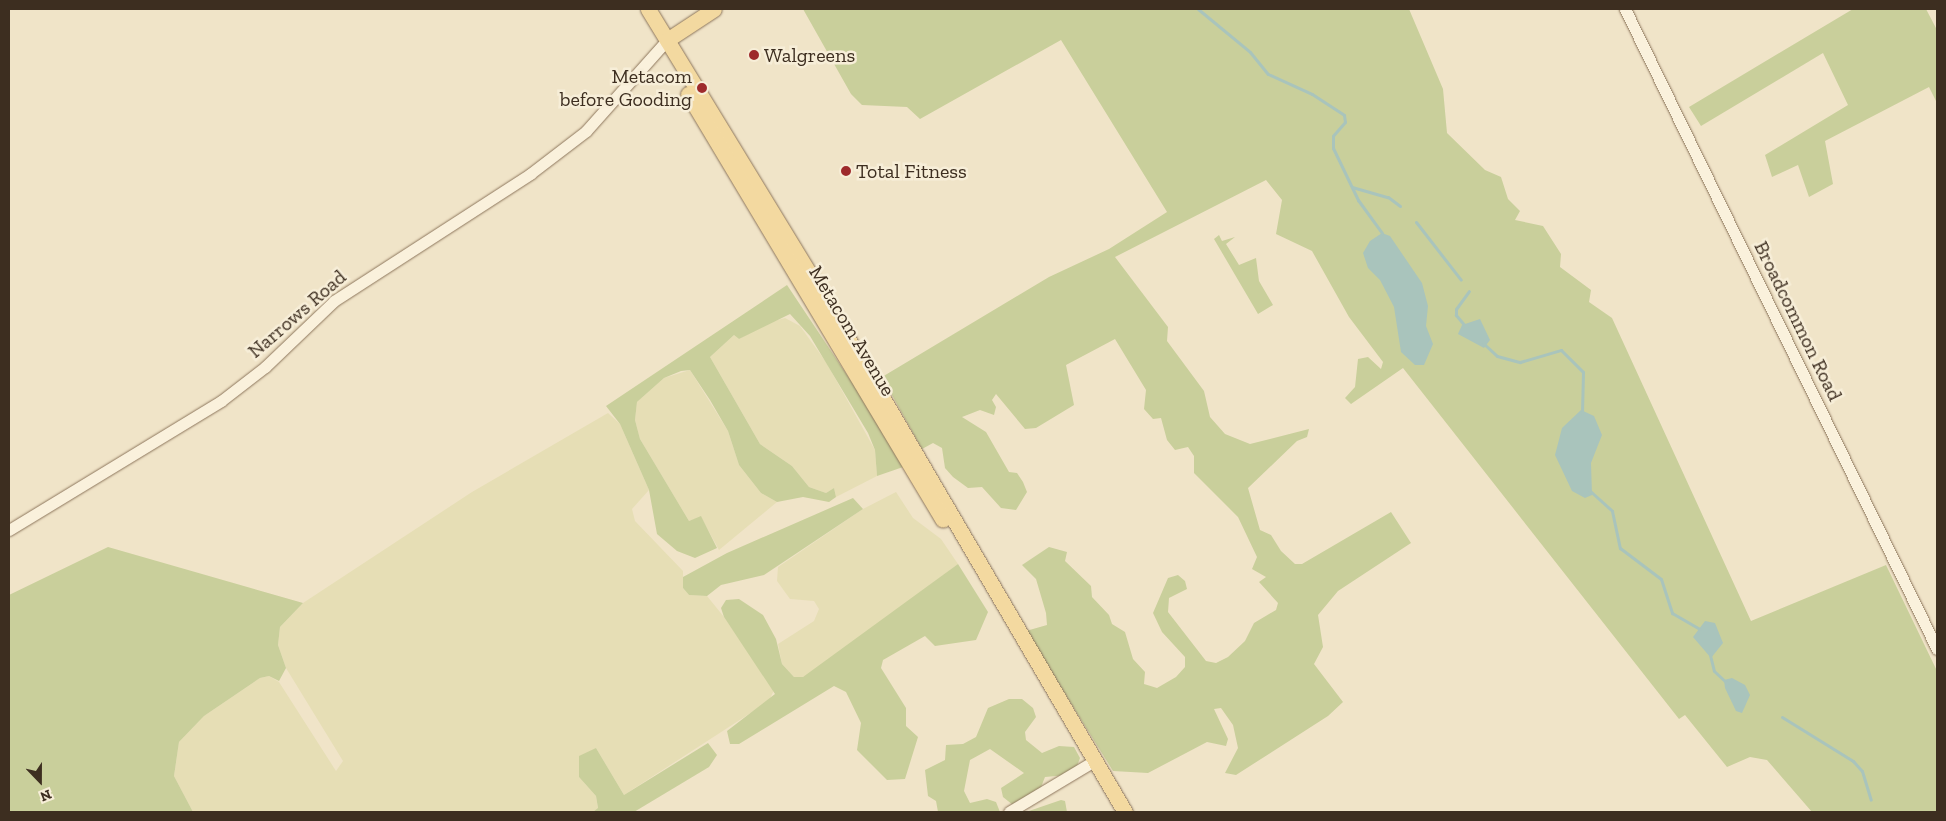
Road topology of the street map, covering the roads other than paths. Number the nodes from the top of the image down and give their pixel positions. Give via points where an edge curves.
1 (638, 9) edge
2 (648, 9) edge
3 (714, 9) edge
4 (1625, 9) edge
5 (664, 44) junction
6 (9, 530) edge
7 (1937, 650) edge
8 (1094, 761) junction
9 (1009, 812) edge
10 (1125, 812) edge

1 - 5 main road, Metacom Avenue
2 - 5 main road, Metacom Avenue
3 - 5 main road
4 - 7 street, Broadcommon Road
5 - 6 street, Narrows Road via 586,131 530,174 334,301 265,367 221,401
5 - 8 main road, Metacom Avenue via 898,448 1040,669
8 - 9 street
8 - 10 main road, Metacom Avenue

